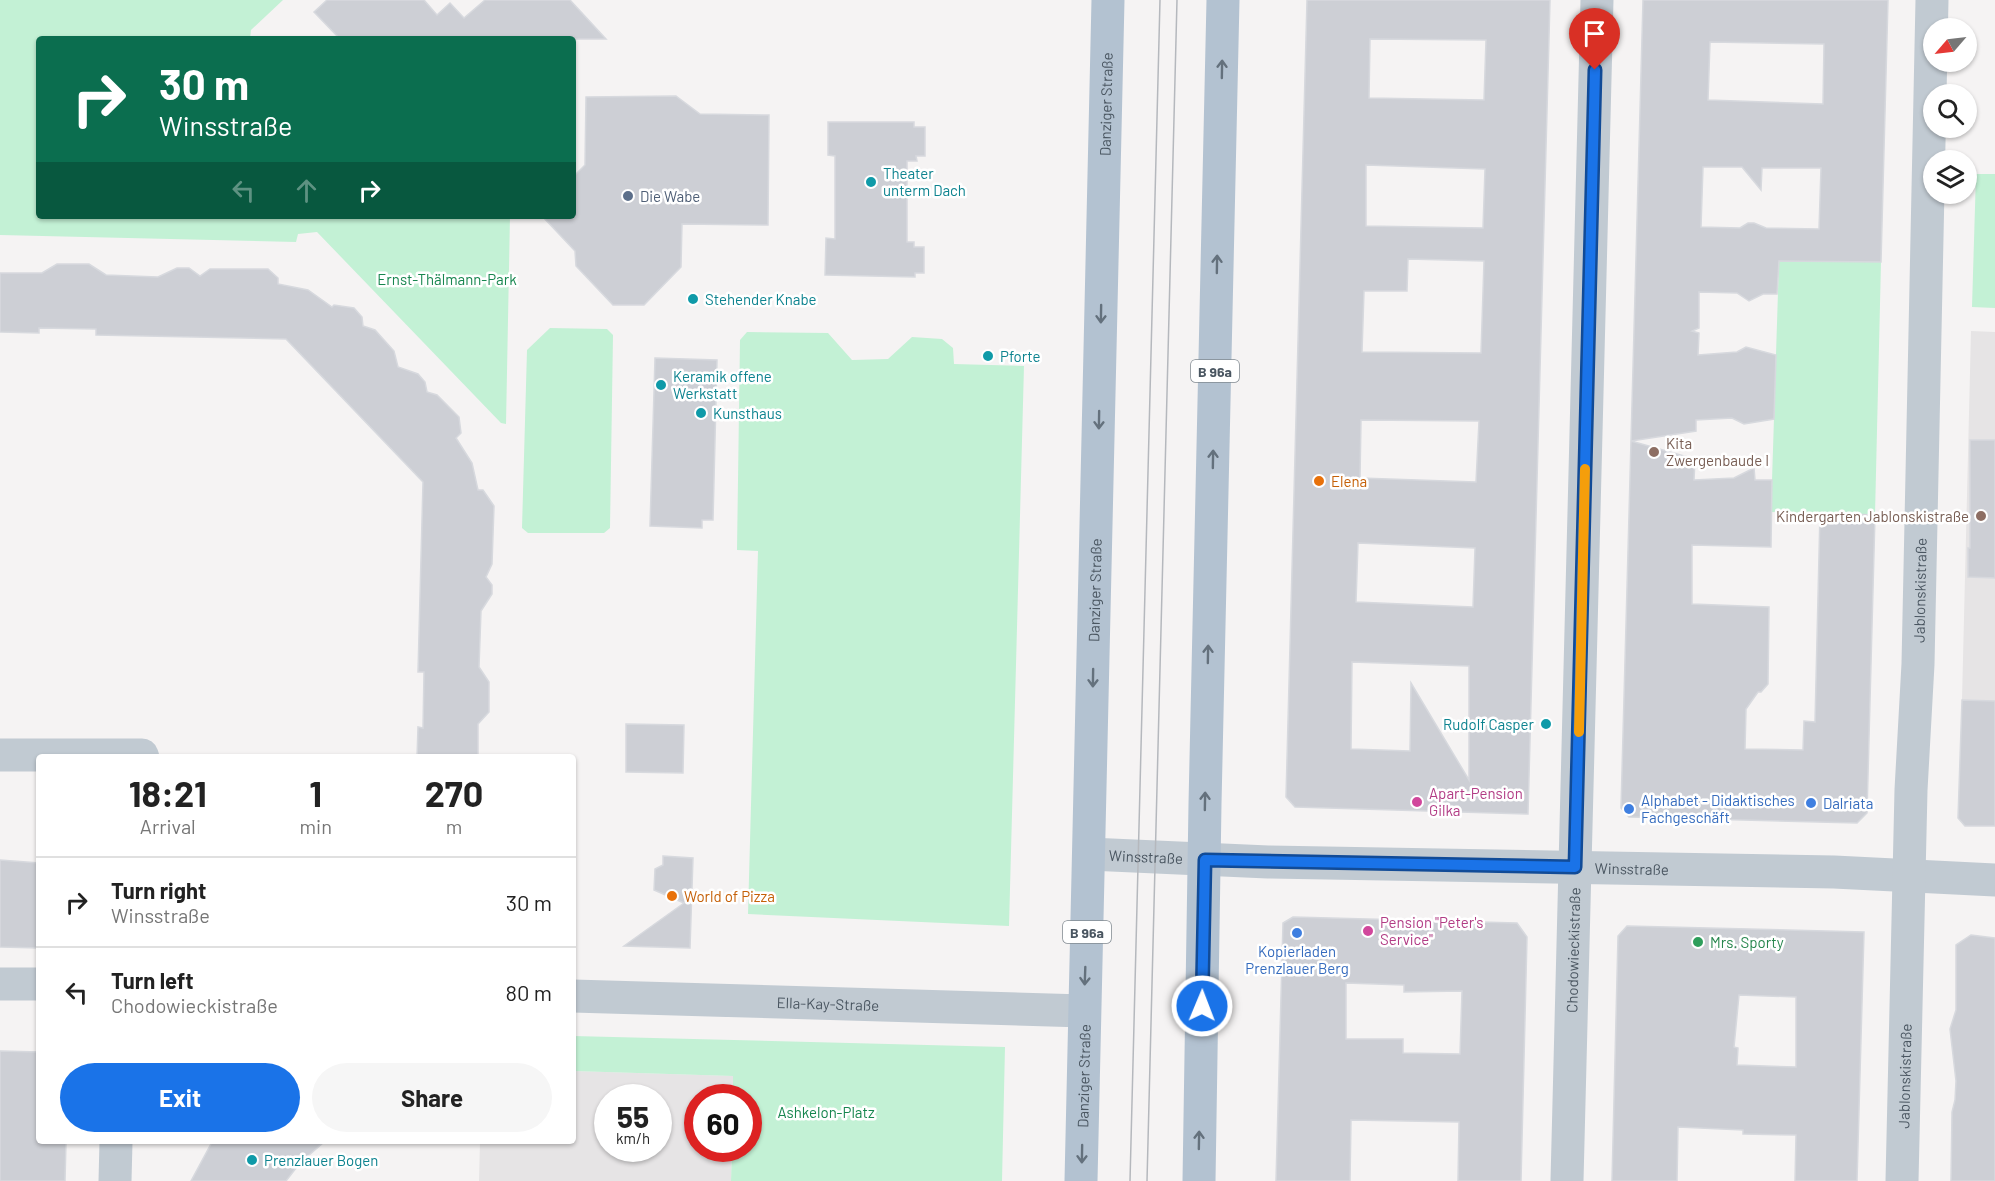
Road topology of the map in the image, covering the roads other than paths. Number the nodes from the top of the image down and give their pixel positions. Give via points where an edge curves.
1 (1108, 0) edge
2 (1223, 0) edge
3 (1597, 0) edge
4 (1932, 0) edge
5 (0, 755) edge
6 (36, 755) edge
7 (1089, 854) junction
8 (1205, 860) junction
9 (1575, 867) junction
10 (1909, 877) junction
11 (1995, 880) edge
12 (0, 984) edge
13 (36, 984) edge
14 (576, 996) edge
15 (1084, 1011) junction
16 (116, 1144) edge
17 (116, 1181) edge
18 (1081, 1181) edge
19 (1199, 1181) edge
20 (1567, 1181) edge
21 (1902, 1181) edge

1 -> 7 main road, Danziger Straße / B 96a
8 -> 2 main road, B 96a
3 - 9 street, Chodowieckistraße
4 - 10 street, Jablonskistraße via 1918,664
5 - 6 street
7 - 8 street, Winsstraße
7 -> 15 main road, Danziger Straße / B 96a
8 - 9 street, Winsstraße
19 -> 8 main road, B 96a
9 - 10 street, Winsstraße
9 - 20 street, Chodowieckistraße
10 - 11 street, Winsstraße
10 - 21 street, Jablonskistraße
12 - 13 street
14 - 15 street, Ella-Kay-Straße
15 -> 18 main road, Danziger Straße / B 96a
16 - 17 street

